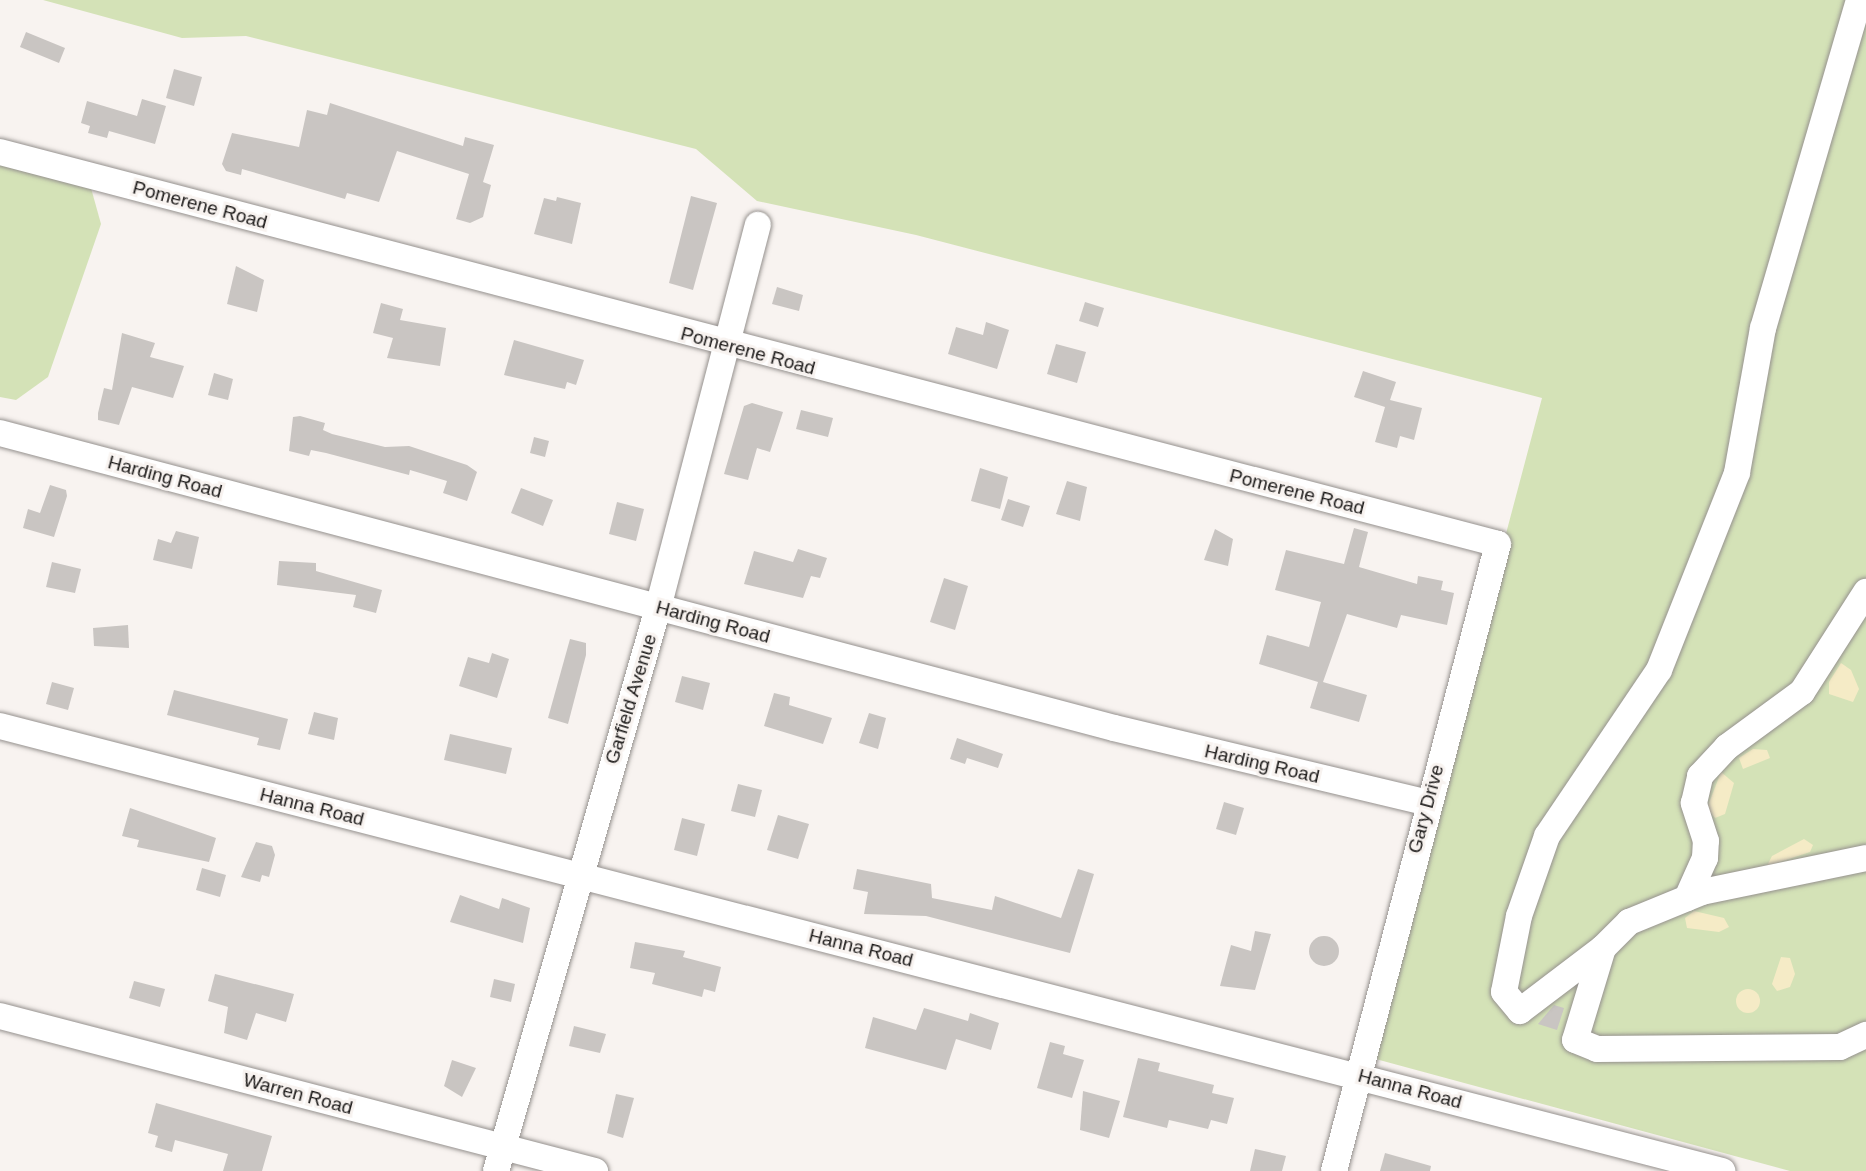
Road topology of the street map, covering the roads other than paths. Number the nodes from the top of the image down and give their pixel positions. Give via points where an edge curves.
1 (1859, 0) edge
2 (0, 152) edge
3 (758, 225) dead end
4 (726, 346) junction
5 (0, 433) edge
6 (1498, 544) joint
7 (1866, 592) edge
8 (658, 608) junction
9 (0, 726) edge
10 (1428, 803) junction
11 (1866, 858) edge
12 (578, 876) junction
13 (1687, 898) junction
14 (1603, 948) junction
15 (0, 1016) edge
16 (1866, 1035) edge
17 (1361, 1076) junction
18 (499, 1159) edge
19 (596, 1171) edge
20 (1334, 1171) edge
21 (1722, 1171) edge

1 - 14 street via 1763,328 1737,473 1659,670 1547,836 1505,974 1509,1004 1520,1011
2 - 4 street, Pomerene Road
3 - 4 street, Garfield Avenue
4 - 6 street, Pomerene Road
4 - 8 street, Garfield Avenue
5 - 8 street, Harding Road
6 - 10 street, Gary Drive
7 - 13 street via 1802,692 1727,747 1700,776 1694,803 1706,841 1705,858
8 - 10 street, Harding Road via 1114,728
8 - 12 street, Garfield Avenue
9 - 12 street, Hanna Road
10 - 17 street, Gary Drive
11 - 13 street via 1737,881
12 - 17 street, Hanna Road
12 - 18 street, Garfield Avenue
13 - 14 street via 1629,922
14 - 16 street via 1575,1040 1597,1049 1840,1047
15 - 18 street, Warren Road
17 - 20 street, Gary Drive
17 - 21 street, Hanna Road
18 - 19 street, Warren Road

